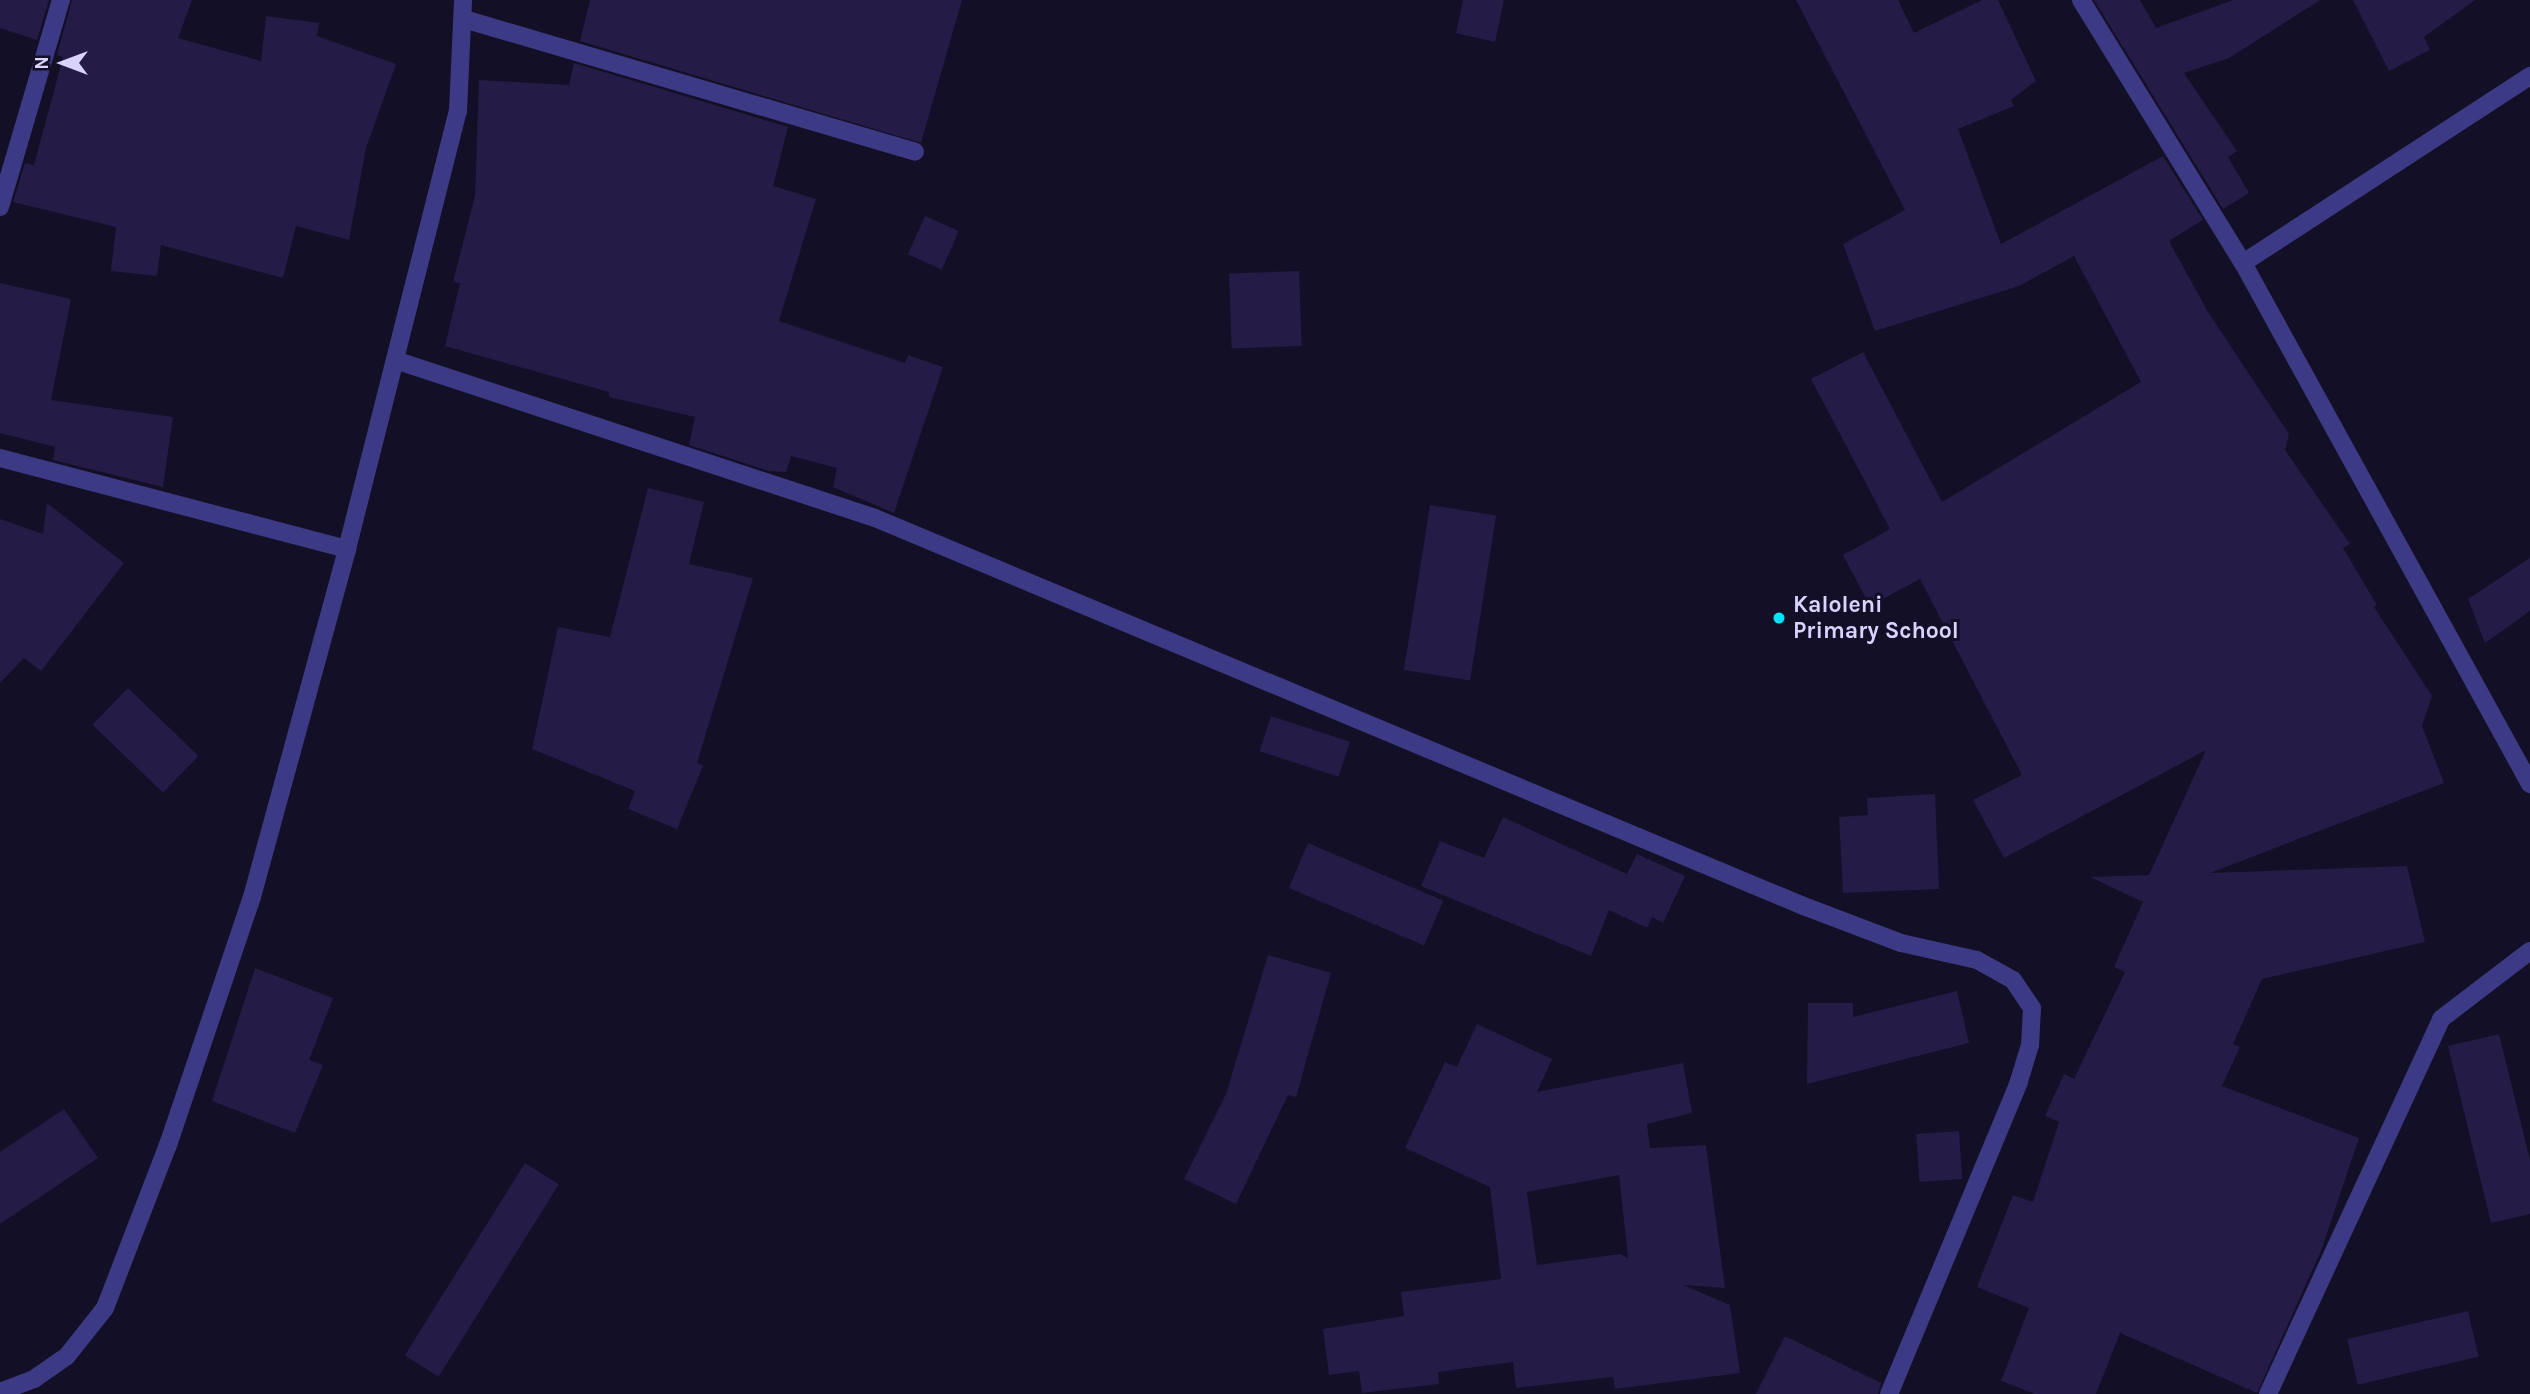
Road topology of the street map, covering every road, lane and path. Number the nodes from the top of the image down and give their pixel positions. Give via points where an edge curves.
1 (61, 0) edge
2 (463, 0) edge
3 (2081, 0) edge
4 (464, 19) junction
5 (2530, 76) edge
6 (915, 152) dead end
7 (0, 208) edge
8 (2243, 264) junction
9 (395, 360) junction
10 (0, 458) edge
11 (347, 549) junction
12 (2530, 783) edge
13 (2530, 951) edge
14 (0, 1392) edge
15 (1889, 1394) edge
16 (2268, 1394) edge

1 - 7 street
2 - 4 street
3 - 8 street
4 - 6 street
4 - 9 street via 458,111
5 - 8 street
8 - 12 street
9 - 11 street
9 - 15 street via 876,518 1788,900 1901,943 1977,960 2013,980 2032,1008 2027,1057
10 - 11 street
11 - 14 street via 252,897 130,1248 105,1308 68,1356 34,1379
13 - 16 street via 2441,1018

